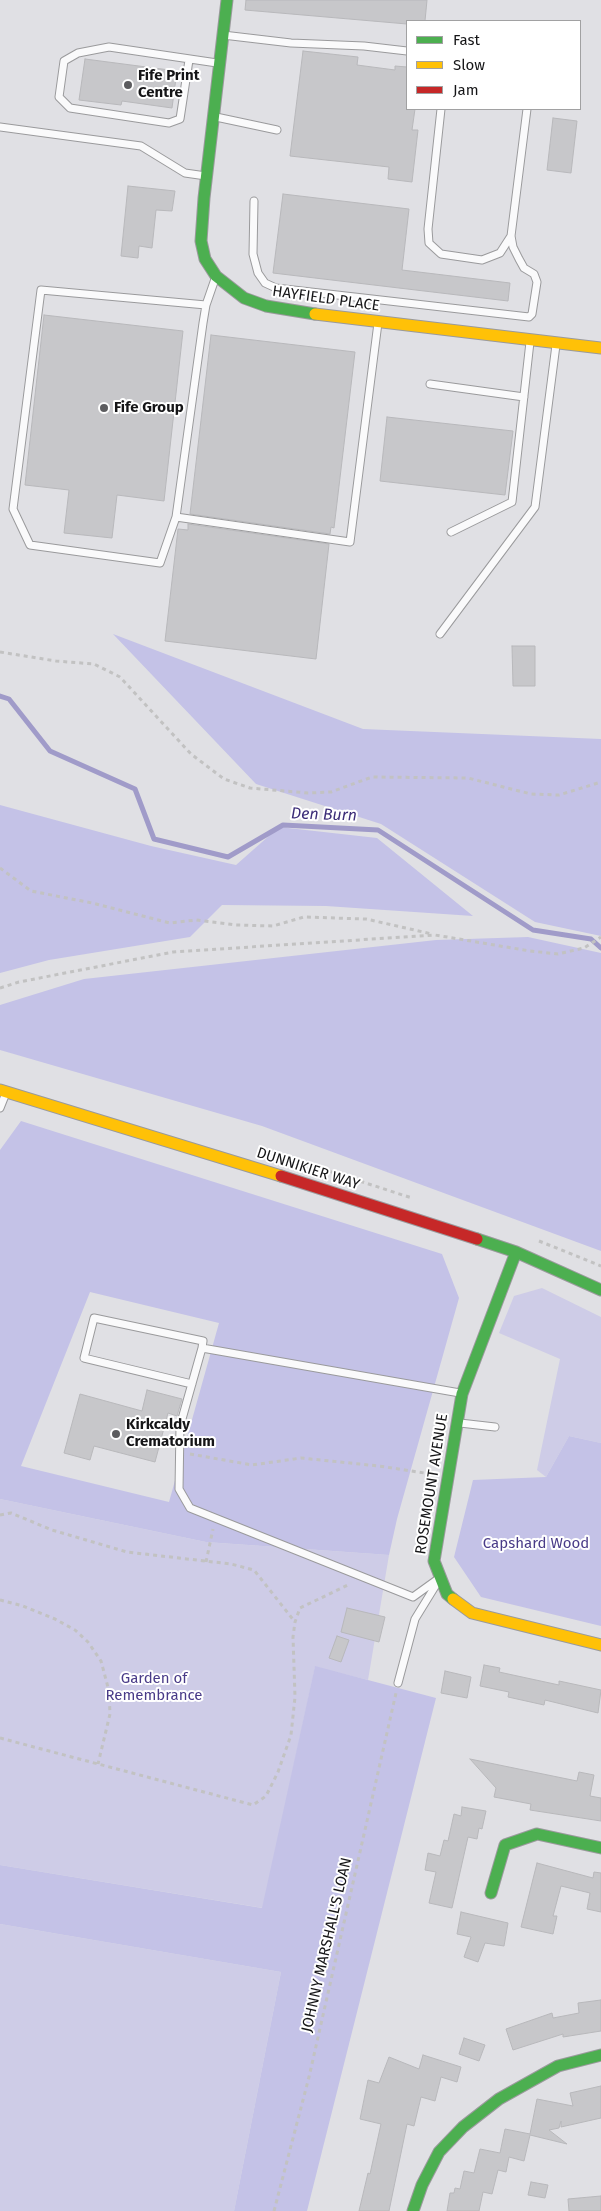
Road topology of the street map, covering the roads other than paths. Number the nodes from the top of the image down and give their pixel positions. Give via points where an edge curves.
1 (227, 0) edge
2 (223, 35) junction
3 (406, 51) edge
4 (189, 60) junction
5 (220, 63) junction
6 (441, 110) edge
7 (527, 110) edge
8 (213, 116) junction
9 (0, 127) edge
10 (277, 130) dead end
11 (206, 176) junction
12 (254, 201) dead end
13 (511, 236) junction
14 (216, 276) junction
15 (206, 305) junction
16 (378, 321) junction
17 (530, 339) junction
18 (556, 342) junction
19 (601, 348) edge
20 (430, 384) dead end
21 (524, 397) junction
22 (176, 517) junction
23 (450, 532) dead end
24 (440, 634) dead end
25 (3, 1092) edge
26 (0, 1108) edge
27 (516, 1252) junction
28 (601, 1290) edge
29 (202, 1348) junction
30 (192, 1384) junction
31 (462, 1394) junction
32 (457, 1423) junction
33 (496, 1427) dead end
34 (440, 1578) junction
35 (601, 1645) edge
36 (398, 1682) road end
37 (601, 1848) edge
38 (491, 1893) dead end
39 (601, 2055) edge
40 (413, 2211) edge

1 - 2 street, HAYFIELD PLACE
2 - 3 lane
2 - 5 street, HAYFIELD PLACE
4 - 4 lane via 109,48 78,53 64,61 59,97 70,108 169,123 180,119
4 - 5 lane
5 - 8 street, HAYFIELD PLACE
6 - 13 lane via 429,243 441,254 482,260 500,254
7 - 13 lane
8 - 10 lane
8 - 11 street, HAYFIELD PLACE
9 - 11 lane via 141,146 185,173
11 - 14 street, HAYFIELD PLACE via 201,241
12 - 13 lane via 253,254 258,273 265,283 276,288 524,318 532,314 537,282 534,274 524,268
14 - 15 lane
14 - 16 street, HAYFIELD PLACE via 244,298 266,306
15 - 22 lane
15 - 22 lane via 41,290 13,509 30,545 160,563
16 - 17 street, HAYFIELD PLACE
16 - 22 lane via 350,542
17 - 18 street, HAYFIELD PLACE
17 - 21 lane
18 - 19 street, HAYFIELD PLACE
18 - 24 lane via 535,507
20 - 21 lane
21 - 23 lane via 512,502
25 - 26 lane
25 - 27 street, DUNNIKIER WAY via 243,1164
27 - 28 street, DUNNIKIER WAY
27 - 31 street, ROSEMOUNT AVENUE
29 - 30 lane
29 - 30 lane via 203,1341 94,1318 84,1358
29 - 31 lane
30 - 34 lane via 180,1426 179,1489 190,1508 413,1597
31 - 32 street, ROSEMOUNT AVENUE
32 - 33 lane
32 - 34 street, ROSEMOUNT AVENUE via 434,1562
34 - 35 street, ROSEMOUNT AVENUE via 447,1594 472,1613
34 - 36 lane via 415,1619
37 - 38 street via 537,1834 505,1845
39 - 40 street via 558,2066 499,2099 463,2127 439,2152

